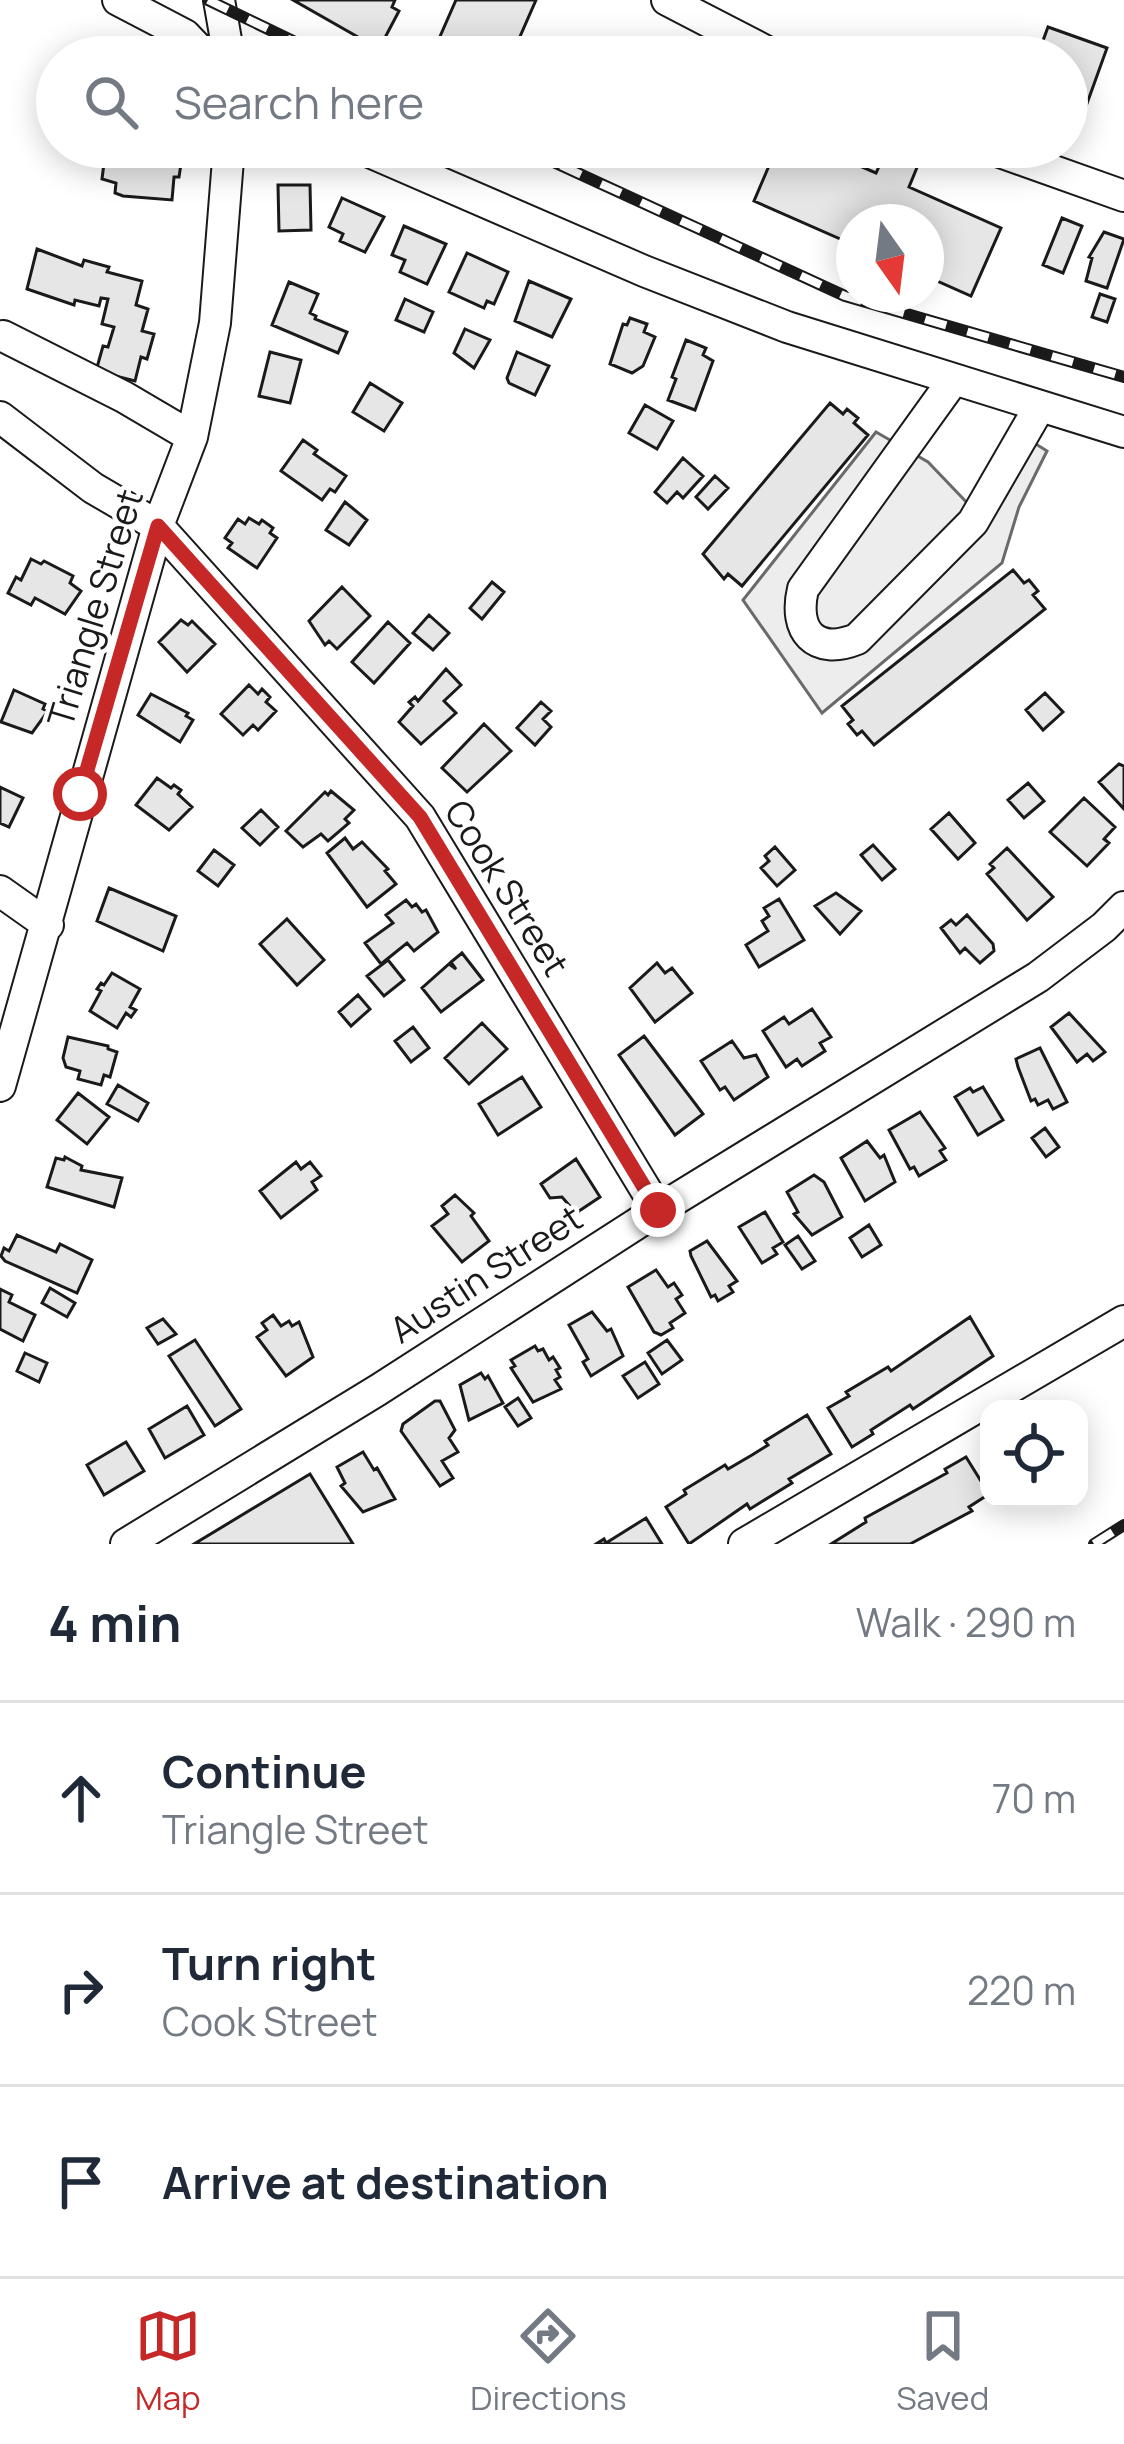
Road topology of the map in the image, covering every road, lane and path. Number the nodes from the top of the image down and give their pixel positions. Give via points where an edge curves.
1 (118, 0) edge
2 (219, 0) edge
3 (667, 0) edge
4 (185, 36) edge
5 (226, 36) edge
6 (737, 36) edge
7 (227, 168) edge
8 (406, 168) edge
9 (1059, 168) edge
10 (1122, 186) edge
11 (3, 336) edge
12 (954, 380) junction
13 (1040, 406) junction
14 (0, 417) edge
15 (1124, 432) edge
16 (192, 437) junction
17 (158, 526) junction
18 (0, 891) edge
19 (1124, 907) edge
20 (48, 925) junction
21 (0, 1086) edge
22 (658, 1210) junction
23 (1118, 1325) edge
24 (126, 1544) edge
25 (744, 1544) edge

1 - 4 street
2 - 5 street
3 - 6 street
7 - 16 street, Triangle Street via 214,323
8 - 12 street via 788,327
9 - 10 street
11 - 16 street
12 - 13 street
12 - 13 street via 803,589 798,610 819,644 857,639 973,522
13 - 15 street
14 - 17 street, Cook Street
16 - 17 street, Triangle Street
17 - 20 street, Triangle Street
17 - 22 street, Cook Street via 420,817
18 - 20 street
19 - 22 street, Austin Street via 1038,977
20 - 21 street, Triangle Street
22 - 24 street, Austin Street
23 - 25 street

